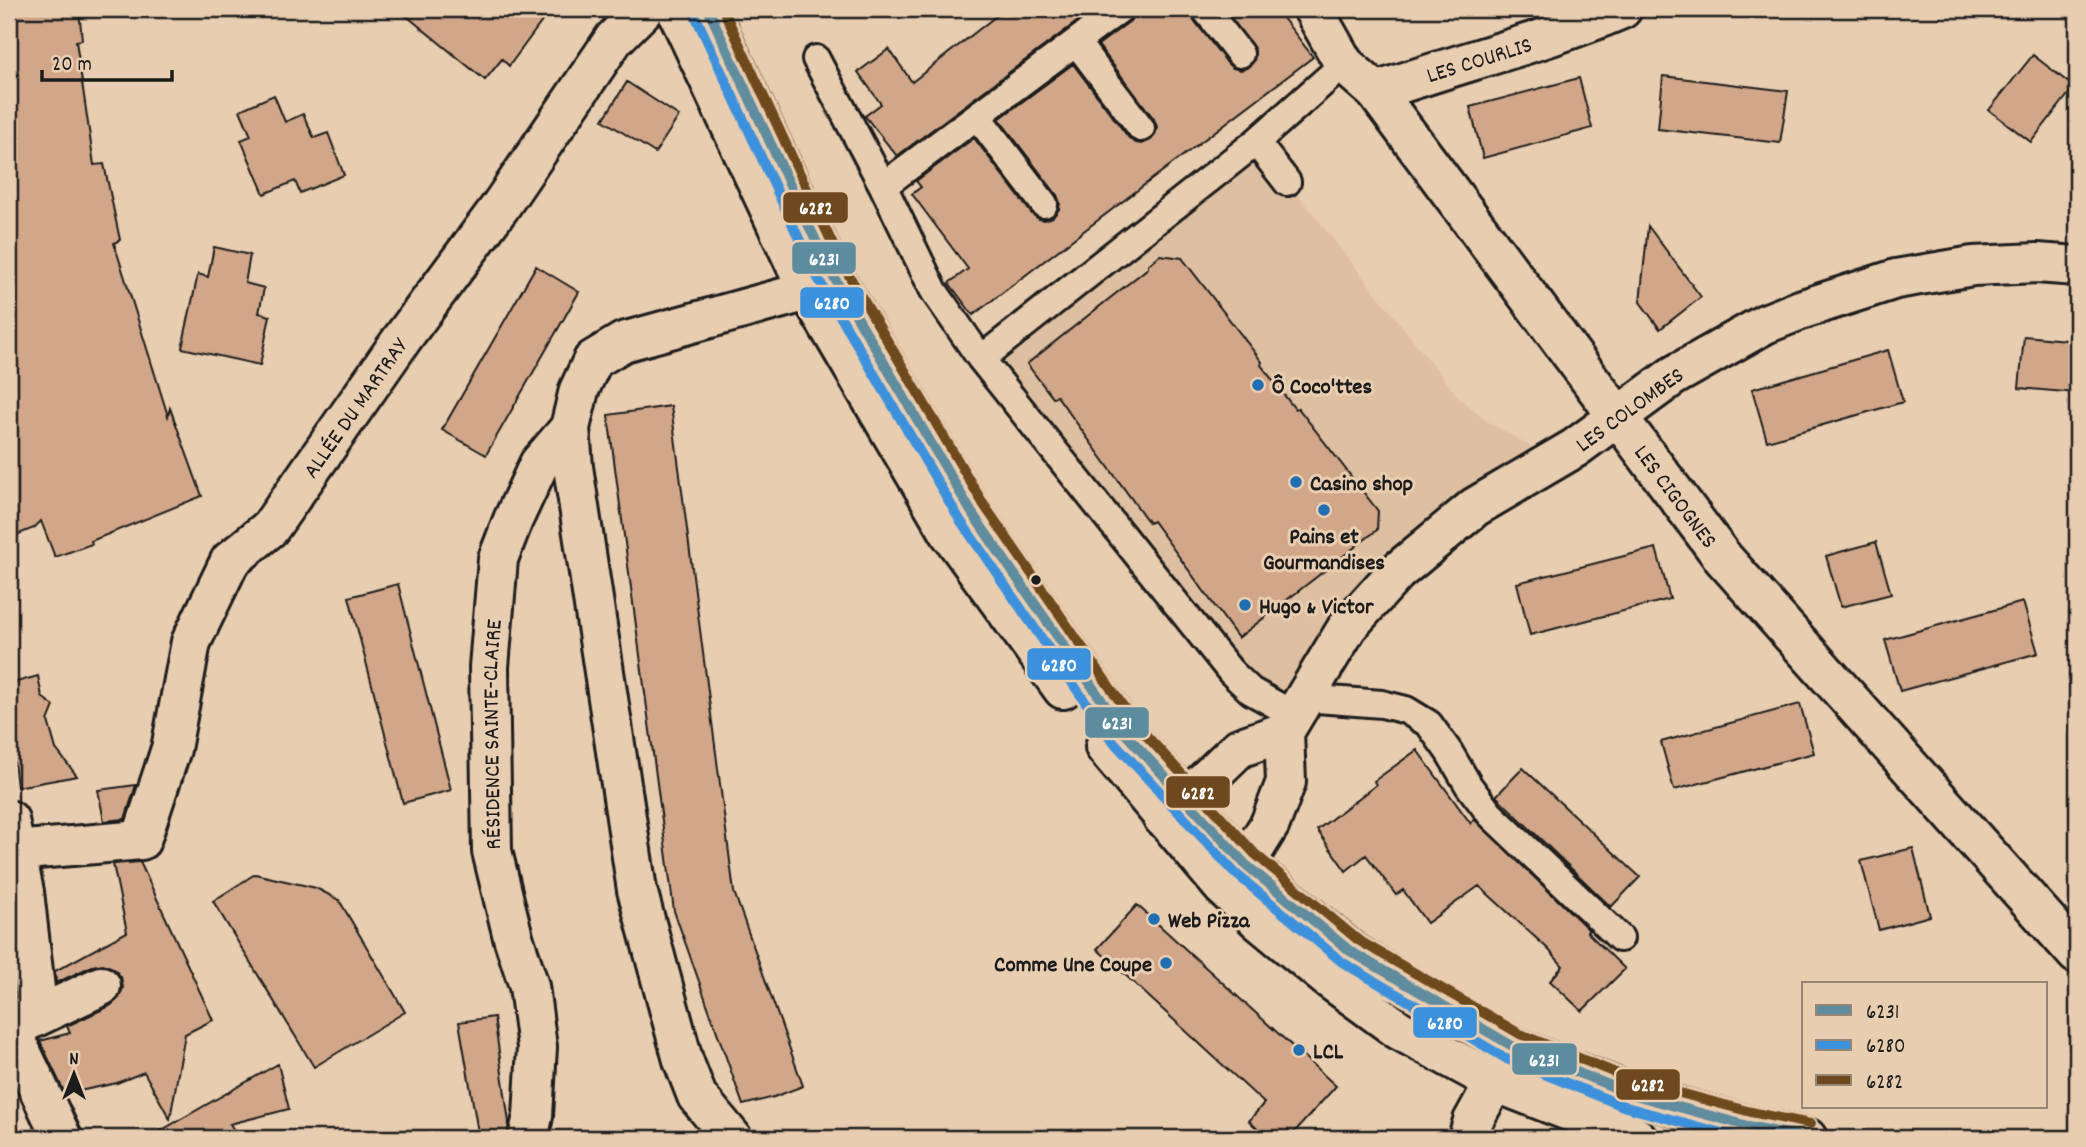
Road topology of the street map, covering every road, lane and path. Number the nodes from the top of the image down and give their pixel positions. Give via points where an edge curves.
1 (644, 9) edge
2 (676, 9) edge
3 (708, 9) edge
4 (1120, 9) edge
5 (1205, 9) edge
6 (1313, 9) edge
7 (1622, 9) edge
8 (1076, 42) junction
9 (1240, 54) dead end
10 (816, 59) dead end
11 (1345, 64) junction
12 (1376, 92) junction
13 (977, 116) junction
14 (1141, 128) dead end
15 (1256, 142) junction
16 (1287, 182) dead end
17 (883, 186) junction
18 (1044, 204) dead end
19 (2077, 266) edge
20 (819, 280) junction
21 (981, 359) junction
22 (1617, 415) junction
23 (570, 429) junction
24 (1294, 715) junction
25 (1174, 809) junction
26 (11, 835) edge
27 (1234, 875) junction
28 (1620, 938) dead end
29 (2077, 954) edge
30 (101, 986) dead end
31 (15, 1025) edge
32 (1514, 1047) junction
33 (1495, 1082) junction
34 (1631, 1094) junction
35 (1746, 1132) edge
36 (1626, 1136) edge
37 (62, 1138) edge
38 (528, 1138) edge
39 (732, 1138) edge
40 (1468, 1138) edge
41 (1807, 1138) edge

1 - 26 street, ALLÉE DU MARTRAY via 614,39 270,528 229,561 191,642 171,750 141,840
2 - 20 street
3 - 20 street
4 - 8 lane
5 - 9 lane
6 - 11 street, LES CIGOGNES
7 - 12 street, LES COURLIS
8 - 13 lane
8 - 14 lane
10 - 17 lane
11 - 12 street, LES CIGOGNES
11 - 15 lane
12 - 22 street, LES CIGOGNES
13 - 17 lane
13 - 18 lane
15 - 16 lane
15 - 21 lane
17 - 21 lane via 934,291
19 - 22 street, LES COLOMBES via 1973,265 1855,291 1765,324 1673,376
20 - 23 street, RÉSIDENCE SAINTE-CLAIRE via 623,342 593,360 579,390
20 - 25 street via 950,533 1103,745
21 - 24 lane via 1231,672 1251,691
22 - 24 street, LES COLOMBES via 1575,448 1475,507 1397,572 1348,626
22 - 29 street, LES CIGOGNES via 1723,558
23 - 38 street, RÉSIDENCE SAINTE-CLAIRE via 539,464 498,559 489,667 492,851 529,986 537,1047
23 - 39 street, RÉSIDENCE SAINTE-CLAIRE via 638,890 683,1060 697,1096
24 - 25 street via 1239,748
24 - 27 street via 1286,782 1270,824
24 - 28 lane via 1382,704 1406,710 1429,724 1490,814
25 - 27 street
26 - 31 street via 24,892 36,998 33,1012
27 - 32 street via 1350,951
27 - 33 street via 1258,920 1318,970 1399,1030
30 - 31 street
31 - 37 street
32 - 33 street
32 - 34 street
33 - 36 street
33 - 40 street
34 - 35 street
34 - 36 street
35 - 41 street

